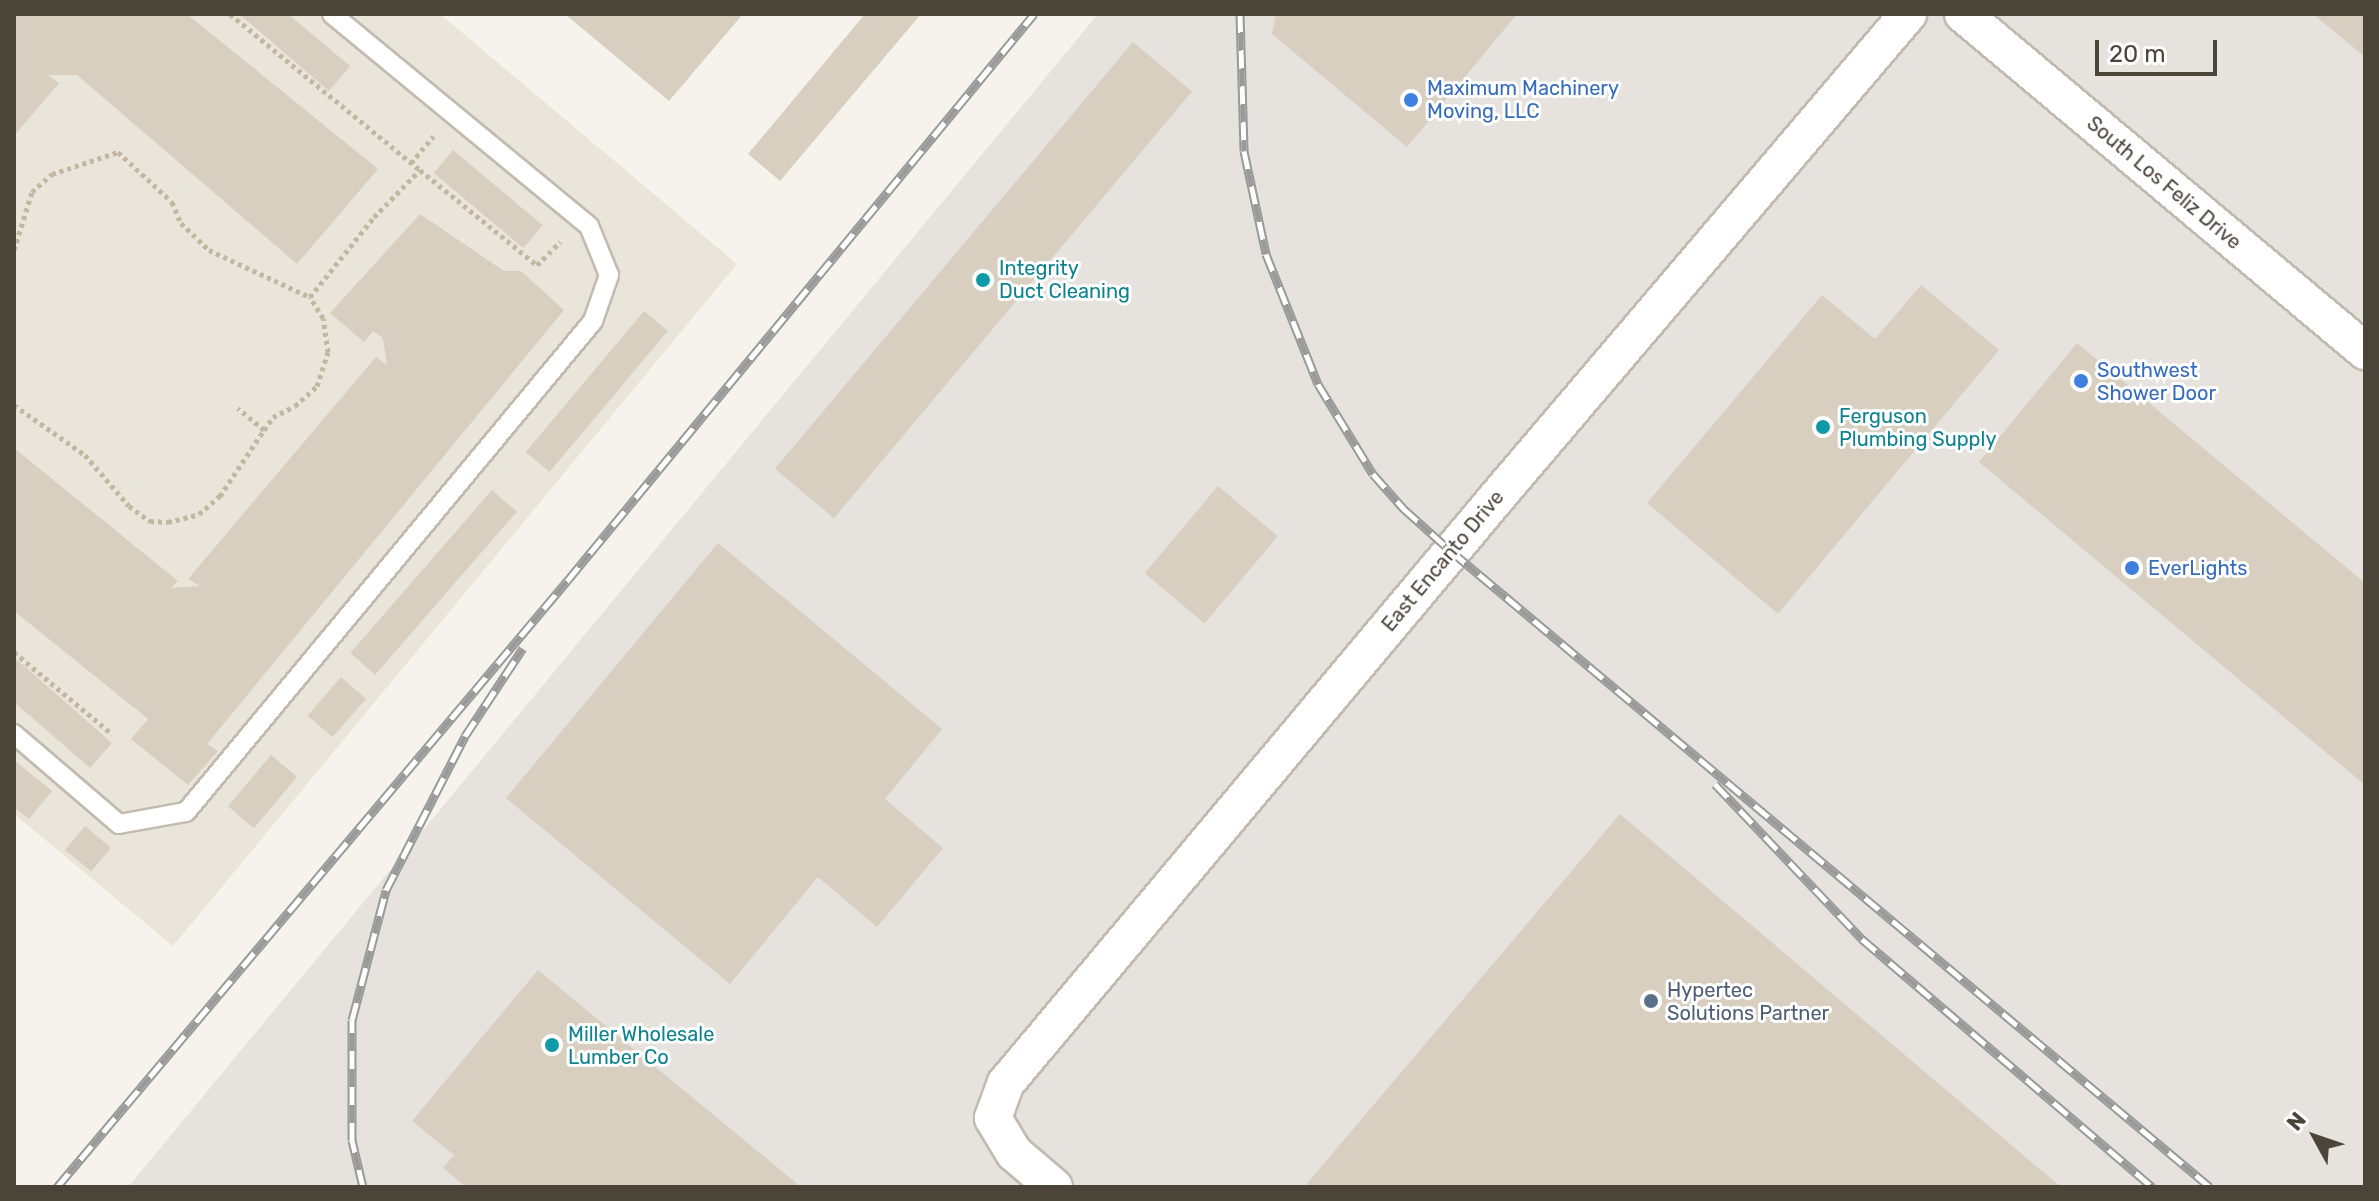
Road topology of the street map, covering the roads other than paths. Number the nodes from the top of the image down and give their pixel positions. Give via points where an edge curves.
1 (332, 14) edge
2 (1908, 14) edge
3 (1963, 14) edge
4 (2365, 351) edge
5 (14, 734) edge
6 (1054, 1187) edge

1 - 5 lane via 589,226 609,275 593,321 186,812 119,824
2 - 6 street, East Encanto Drive via 1006,1083 993,1118 1014,1153
3 - 4 street, South Los Feliz Drive

